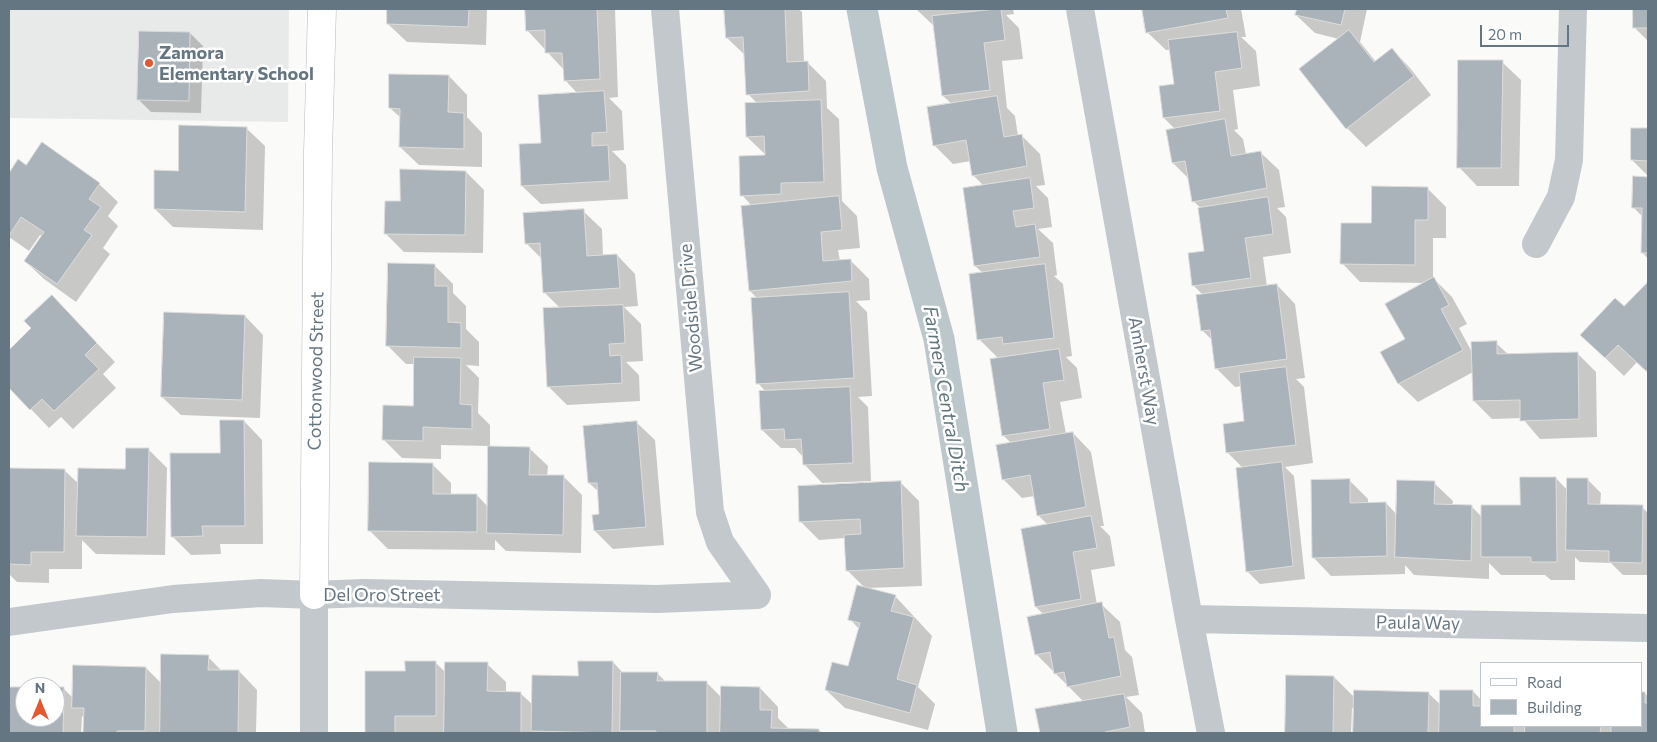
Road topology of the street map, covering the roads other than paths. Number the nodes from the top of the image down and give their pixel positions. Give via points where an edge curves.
1 (322, 9) edge
2 (665, 9) edge
3 (1080, 9) edge
4 (1573, 9) edge
5 (1536, 244) dead end
6 (314, 595) junction
7 (757, 595) joint
8 (1189, 619) junction
9 (9, 622) edge
10 (1648, 628) edge
11 (314, 733) edge
12 (1211, 733) edge

1 - 6 street, Cottonwood Street
2 - 7 street, Woodside Drive via 710,512 720,542
3 - 8 street, Amherst Way
4 - 5 street via 1570,160 1561,197
6 - 7 street, Del Oro Street via 364,593 657,599
6 - 9 street, Del Oro Street via 261,593 173,598
6 - 11 street, Cottonwood Street
8 - 10 street, Paula Way
8 - 12 street, Amherst Way

